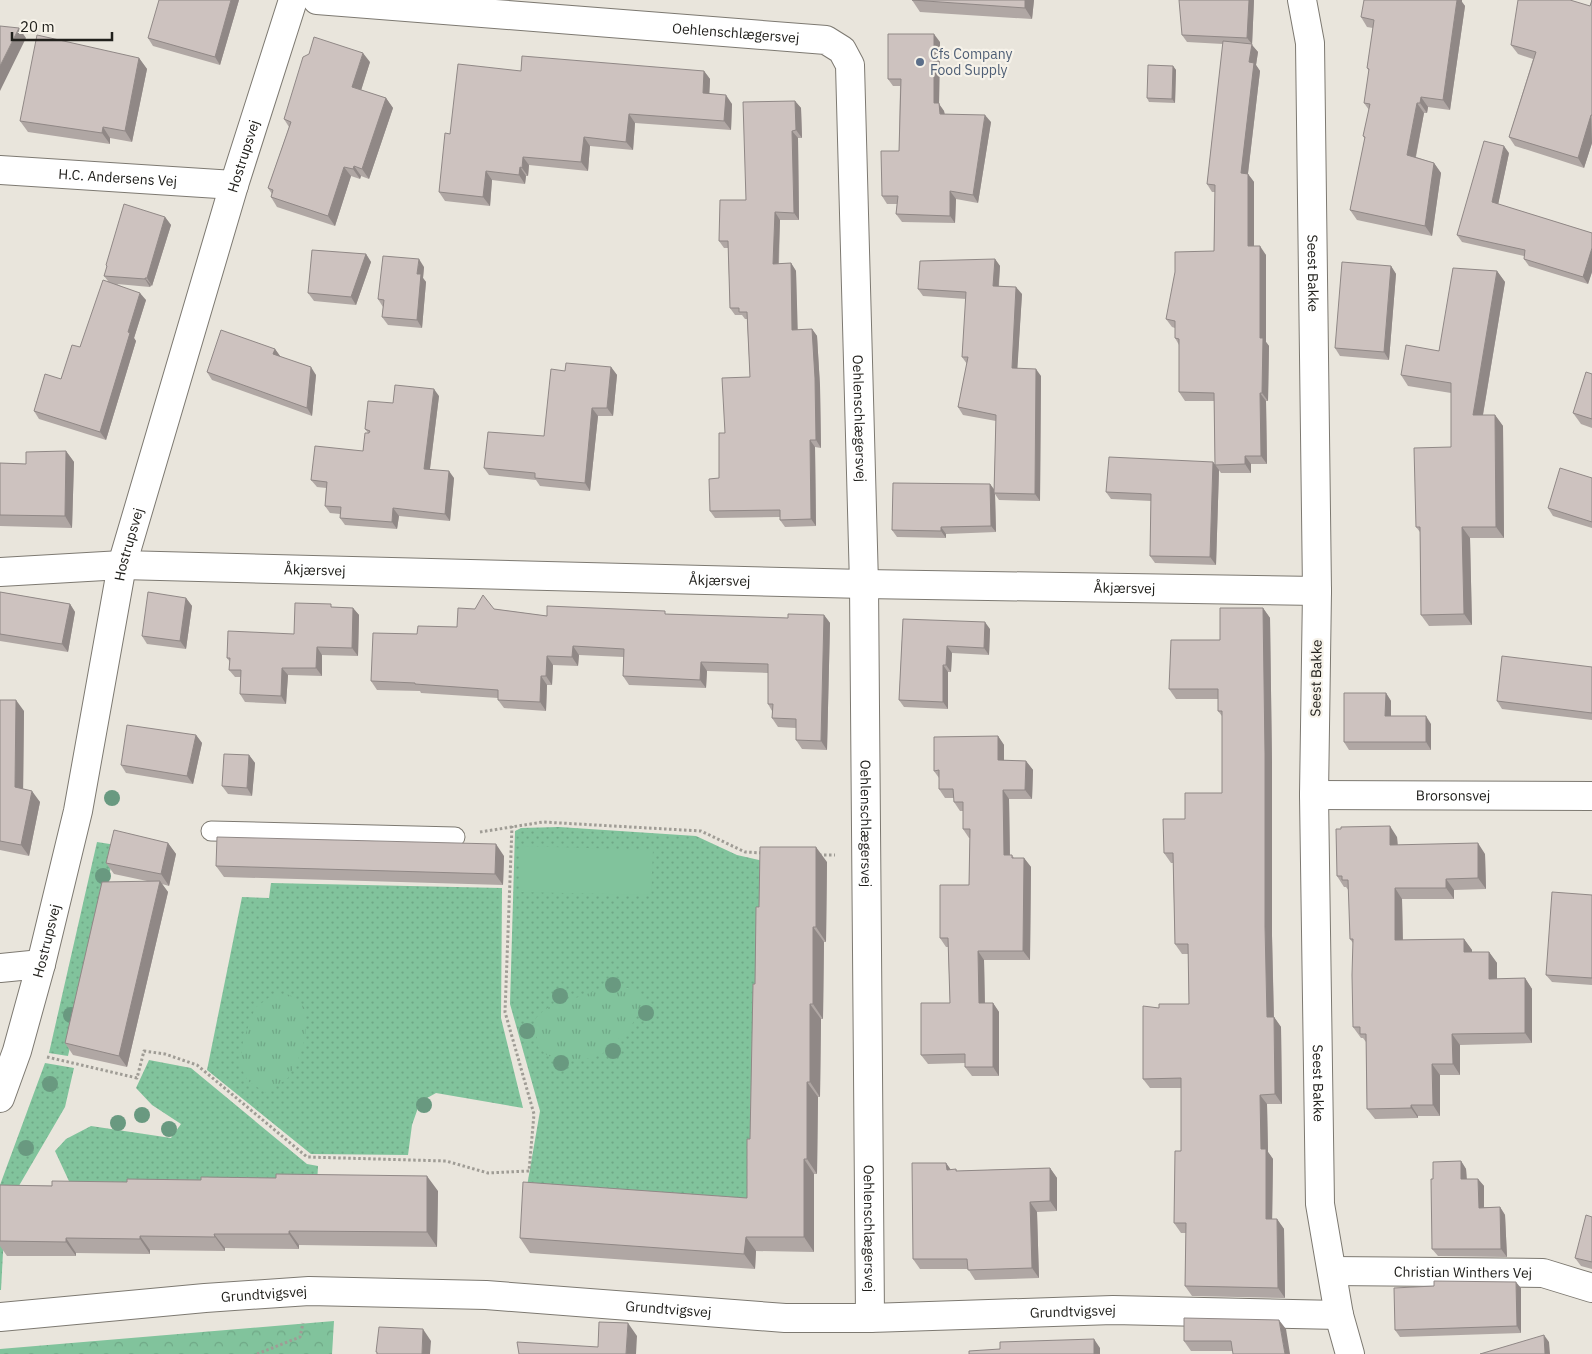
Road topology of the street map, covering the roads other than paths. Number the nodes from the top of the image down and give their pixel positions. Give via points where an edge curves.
1 (293, 0) edge
2 (317, 0) edge
3 (1302, 0) edge
4 (0, 170) edge
5 (234, 185) junction
6 (122, 565) junction
7 (0, 572) edge
8 (864, 584) junction
9 (1317, 591) junction
10 (1314, 795) junction
11 (1592, 796) edge
12 (211, 831) dead end
13 (455, 837) road end
14 (41, 964) junction
15 (0, 968) edge
16 (0, 1098) edge
17 (1332, 1271) junction
18 (1592, 1288) edge
19 (1339, 1315) junction
20 (0, 1317) edge
21 (870, 1318) junction
22 (1350, 1354) edge

1 - 5 street, Hostrupsvej
2 - 8 street, Oehlenschlægersvej via 826,40 842,50 850,65
3 - 9 street, Seest Bakke via 1310,43
4 - 5 street, H.C. Andersens Vej
5 - 6 street, Hostrupsvej
6 - 7 street, Åkjærsvej
6 - 8 street, Åkjærsvej
6 - 14 street, Hostrupsvej via 78,811
8 - 9 street, Åkjærsvej
8 - 21 street, Oehlenschlægersvej
9 - 10 street, Seest Bakke
10 - 11 street, Brorsonsvej
10 - 17 street, Seest Bakke via 1320,1204
12 - 13 lane
14 - 15 street
14 - 16 street, Hostrupsvej
17 - 18 street, Christian Winthers Vej via 1543,1273
17 - 19 street, Seest Bakke
19 - 21 street, Grundtvigsvej via 1113,1310
19 - 22 street, Seest Bakke
20 - 21 street, Grundtvigsvej via 309,1291 486,1295 785,1318

